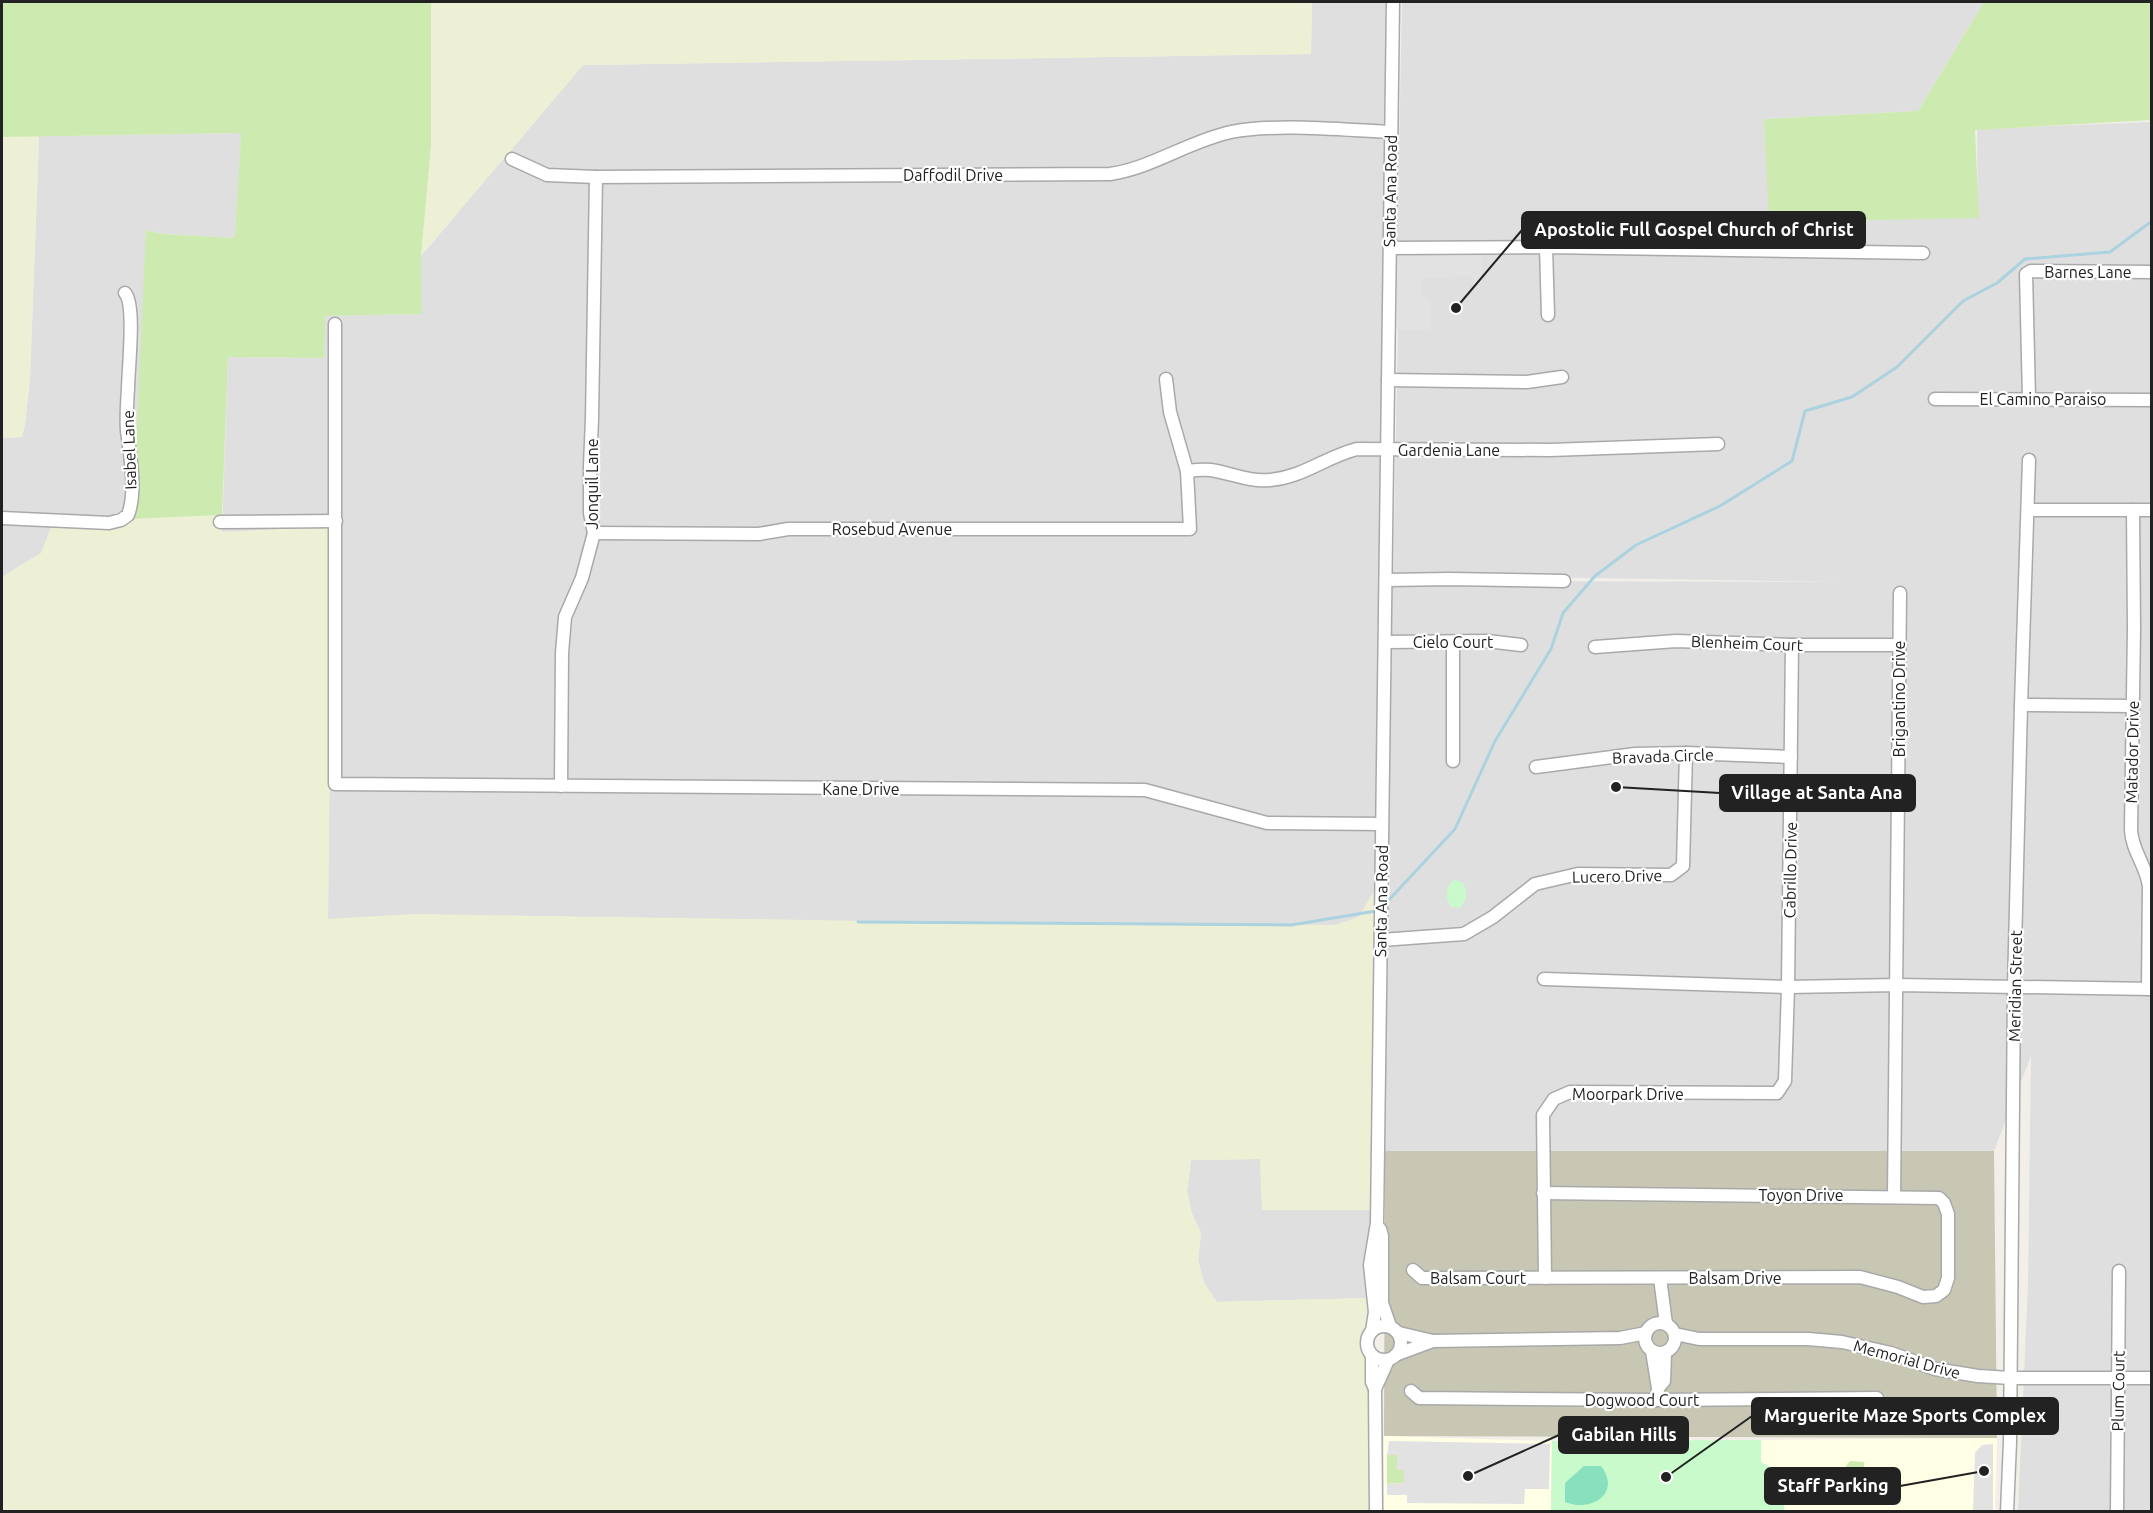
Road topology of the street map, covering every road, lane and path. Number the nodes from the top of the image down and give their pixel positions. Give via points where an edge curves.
1 (1394, 2) edge
2 (1391, 132) junction
3 (512, 159) dead end
4 (596, 177) junction
5 (1546, 247) junction
6 (1390, 248) junction
7 (1923, 253) dead end
8 (2151, 272) edge
9 (125, 293) dead end
10 (1548, 315) dead end
11 (335, 324) dead end
12 (1562, 377) dead end
13 (1166, 379) dead end
14 (1388, 380) junction
15 (2029, 398) junction
16 (1935, 399) dead end
17 (2151, 400) edge
18 (1718, 444) dead end
19 (1387, 450) junction
20 (2029, 460) dead end
21 (1187, 471) junction
22 (2028, 510) junction
23 (2133, 510) junction
24 (2151, 510) edge
25 (2, 518) edge
26 (336, 521) junction
27 (220, 522) dead end
28 (594, 533) junction
29 (1387, 580) junction
30 (1564, 581) dead end
31 (1900, 592) dead end
32 (1386, 642) junction
33 (1453, 643) junction
34 (1521, 645) dead end
35 (1792, 645) junction
36 (1900, 645) junction
37 (1595, 647) dead end
38 (2020, 705) junction
39 (2133, 706) junction
40 (1686, 753) junction
41 (1791, 758) junction
42 (1453, 761) dead end
43 (1536, 767) dead end
44 (561, 786) junction
45 (1382, 824) junction
46 (1381, 940) junction
47 (1544, 979) dead end
48 (1897, 985) junction
49 (1788, 987) junction
50 (2014, 988) junction
51 (2150, 989) edge
52 (1543, 1193) junction
53 (1894, 1196) junction
54 (1377, 1222) junction
55 (1413, 1270) dead end
56 (2119, 1271) dead end
57 (1545, 1278) junction
58 (1661, 1284) junction
59 (1923, 1297) joint
60 (1661, 1323) junction
61 (1395, 1330) junction
62 (1372, 1331) junction
63 (1433, 1341) junction
64 (1660, 1343) junction
65 (1372, 1356) junction
66 (1393, 1357) junction
67 (2151, 1377) edge
68 (2011, 1378) junction
69 (2118, 1378) junction
70 (1375, 1389) junction
71 (1411, 1391) dead end
72 (1658, 1394) junction
73 (1877, 1398) dead end
74 (1376, 1512) edge
75 (2007, 1512) edge
76 (2117, 1512) edge

1 - 2 street, Santa Ana Road
2 - 4 street, Daffodil Drive via 1233,132 1110,174
2 - 6 street, Santa Ana Road
3 - 4 street, Daffodil Drive via 547,175
4 - 28 street, Jonquil Lane via 590,465
5 - 6 street
5 - 7 street
5 - 10 street
6 - 14 street, Santa Ana Road
8 - 15 street, Barnes Lane via 2031,271 2027,275
9 - 25 street, Isabel Lane via 131,321 126,413 132,475 128,514 109,523
11 - 26 street
12 - 14 street via 1527,382
13 - 21 street via 1170,412
14 - 19 street, Santa Ana Road
15 - 16 street, El Camino Paraiso
15 - 17 street, El Camino Paraiso
18 - 19 street, Gardenia Lane
19 - 21 street, Gardenia Lane via 1357,449 1292,477 1268,480 1251,480 1209,469
19 - 29 street, Santa Ana Road
20 - 22 street, Meridian Street
21 - 28 street, Rosebud Avenue via 1190,529
22 - 23 street
22 - 38 street, Meridian Street
23 - 24 street
23 - 39 street, Matador Drive
26 - 27 street
26 - 44 street, Kane Drive via 335,784
28 - 44 street, Jonquil Lane via 582,578 565,617
29 - 30 street
29 - 32 street, Santa Ana Road
31 - 36 street, Brigantino Drive
32 - 33 street, Cielo Court
32 - 45 street, Santa Ana Road
33 - 34 street, Cielo Court
33 - 42 street
35 - 36 street, Blenheim Court
35 - 37 street, Blenheim Court via 1676,641
35 - 41 street, Cabrillo Drive
36 - 48 street, Brigantino Drive
38 - 39 street
38 - 50 street, Meridian Street
39 - 51 street, Matador Drive via 2131,830 2149,886
40 - 41 street, Bravada Circle
40 - 43 street, Bravada Circle via 1635,754
40 - 46 street, Lucero Drive via 1683,866 1671,875 1578,874 1535,884 1464,934
41 - 49 street, Cabrillo Drive
44 - 45 street, Kane Drive via 1145,790 1267,823
45 - 46 street, Santa Ana Road
46 - 54 street, Santa Ana Road
47 - 49 street
48 - 49 street
48 - 50 street
48 - 53 street, Brigantino Drive
49 - 52 street, Moorpark Drive via 1785,1081 1776,1093 1570,1092 1554,1098 1543,1115
50 - 51 street
50 - 68 street, Meridian Street
52 - 53 street, Toyon Drive
52 - 57 street, Moorpark Drive
53 - 59 street, Toyon Drive via 1939,1198 1948,1214 1948,1278 1944,1290 1936,1296
54 - 61 street, Santa Ana Road via 1382,1236 1382,1303
54 - 62 street, Santa Ana Road via 1370,1265 1375,1312
55 - 57 street, Balsam Court via 1422,1278
56 - 69 street, Plum Court
57 - 58 street, Balsam Drive
58 - 59 street, Balsam Drive via 1860,1277
58 - 60 street
60 - 64 street via 1652,1325
60 - 64 street via 1670,1326
61 - 62 street via 1379,1326
61 - 63 street
61 - 66 street, Santa Ana Road via 1402,1344
62 - 65 street, Santa Ana Road via 1367,1339
63 - 64 street, Memorial Drive via 1620,1338
63 - 66 street
64 - 68 street, Memorial Drive via 1699,1339 1842,1342 1891,1353 1935,1369
64 - 72 street
65 - 66 street
65 - 70 street, Santa Ana Road
66 - 70 street, Santa Ana Road
67 - 69 street, Memorial Drive
68 - 69 street, Memorial Drive
68 - 75 street, Meridian Street
69 - 76 street, Plum Court
70 - 74 street, Santa Ana Road
71 - 72 street, Dogwood Court via 1419,1398
72 - 73 street, Dogwood Court

